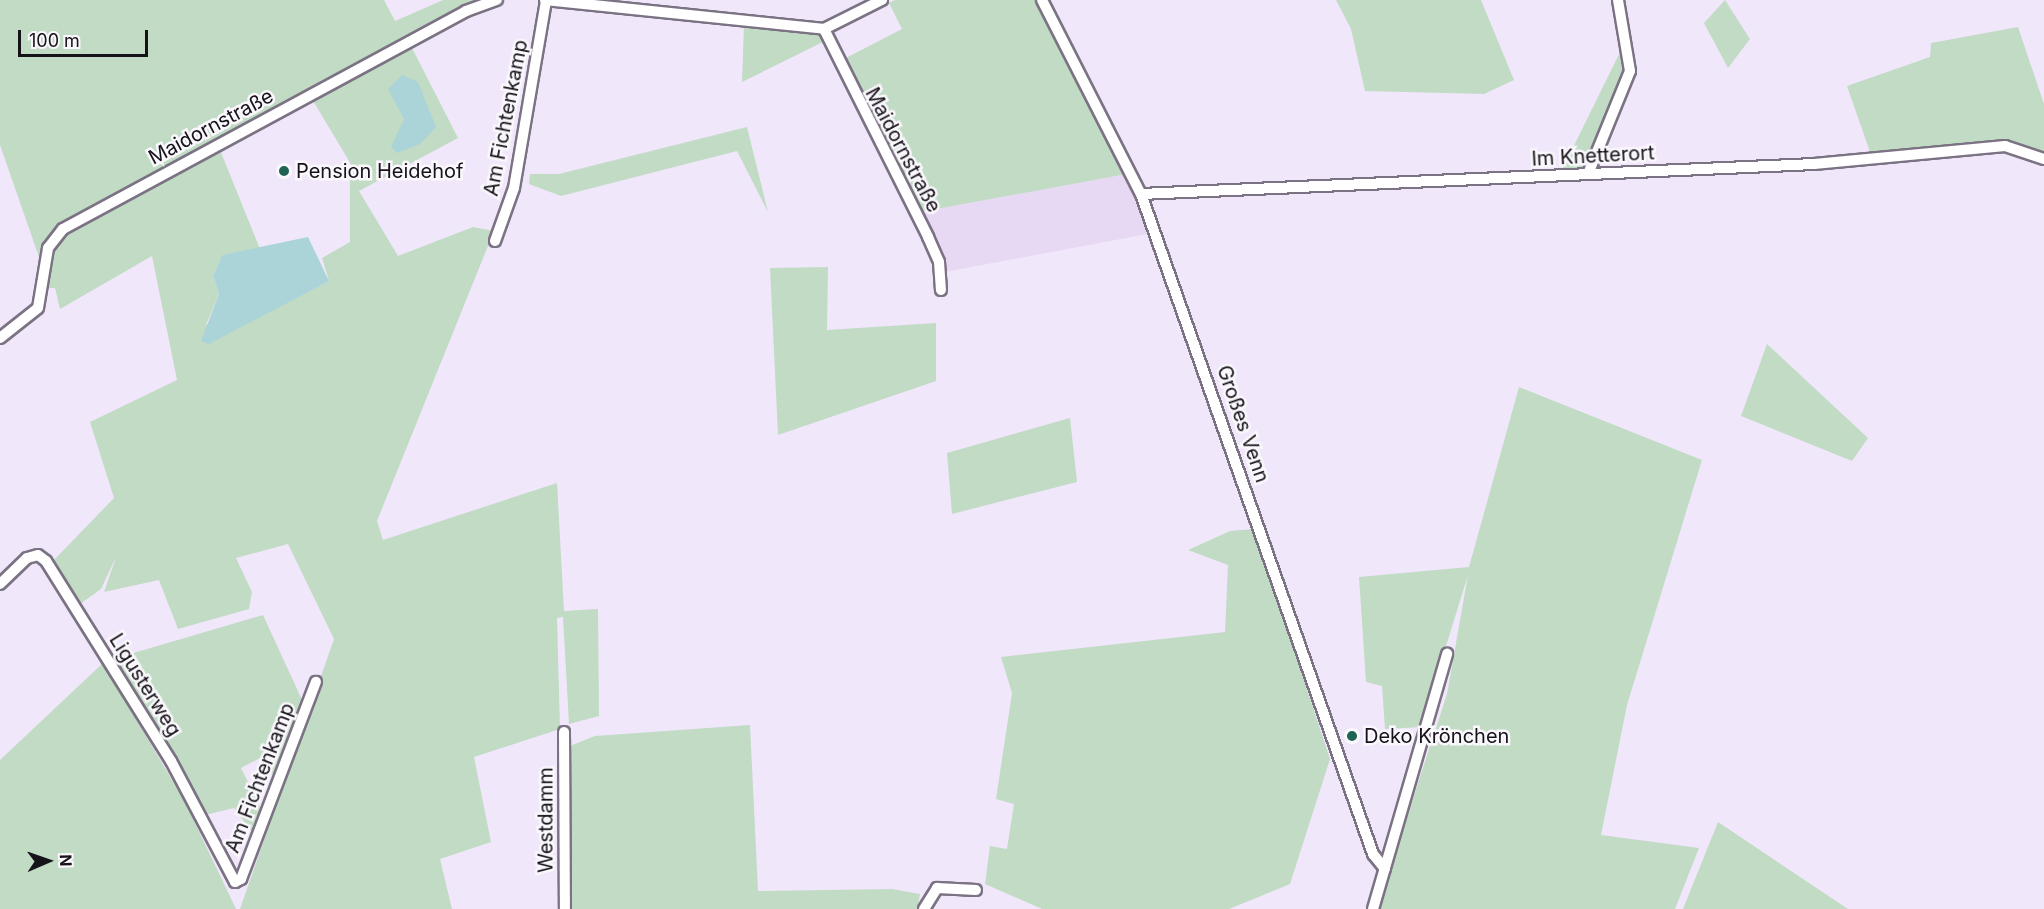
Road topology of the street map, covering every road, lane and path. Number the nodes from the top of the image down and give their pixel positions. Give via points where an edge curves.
1 (497, 0) edge
2 (545, 0) edge
3 (882, 0) edge
4 (1042, 0) edge
5 (1618, 0) edge
6 (824, 29) junction
7 (2044, 159) edge
8 (1588, 174) junction
9 (1142, 194) junction
10 (495, 241) dead end
11 (941, 290) dead end
12 (0, 338) edge
13 (0, 584) edge
14 (1448, 654) dead end
15 (316, 682) dead end
16 (564, 732) dead end
17 (1385, 869) junction
18 (235, 882) joint
19 (976, 890) dead end
20 (565, 909) edge
21 (924, 909) edge
22 (1373, 909) edge

1 - 12 street, Maidornstraße via 466,11 63,229 48,248 38,308
2 - 6 street
2 - 10 street, Am Fichtenkamp via 514,188
3 - 6 street
4 - 9 street, Großes Venn
5 - 8 street via 1630,71
6 - 11 street, Maidornstraße via 928,237 939,262
7 - 8 street, Im Knetterort via 2005,146 1814,164
8 - 9 street, Im Knetterort
9 - 17 street, Großes Venn via 1373,854
13 - 18 street, Ligusterweg via 27,558 38,555 46,561 171,761
14 - 17 street
15 - 18 street, Am Fichtenkamp via 242,879
16 - 20 street, Westdamm
17 - 22 street
19 - 21 street via 937,888

